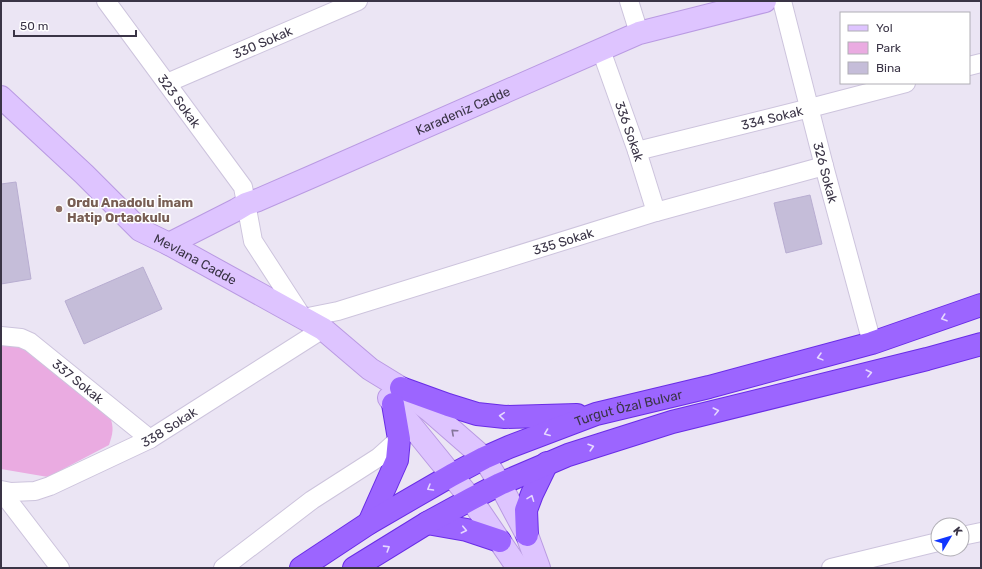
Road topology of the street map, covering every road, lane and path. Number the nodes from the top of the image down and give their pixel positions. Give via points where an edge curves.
1 (106, 1) edge
2 (358, 1) edge
3 (629, 1) edge
4 (765, 1) edge
5 (782, 1) edge
6 (638, 33) junction
7 (601, 50) junction
8 (981, 63) edge
9 (970, 66) edge
10 (167, 83) junction
11 (902, 84) edge
12 (1, 97) edge
13 (810, 108) junction
14 (637, 151) junction
15 (824, 166) junction
16 (246, 204) junction
17 (656, 212) junction
18 (169, 244) junction
19 (981, 305) edge
20 (304, 318) junction
21 (323, 329) junction
22 (1, 336) edge
23 (872, 343) junction
24 (981, 344) edge
25 (397, 396) junction
26 (596, 414) junction
27 (150, 439) junction
28 (399, 439) junction
29 (484, 458) junction
30 (547, 463) junction
31 (452, 475) junction
32 (500, 484) junction
33 (1, 491) edge
34 (471, 499) junction
35 (369, 523) junction
36 (427, 523) junction
37 (981, 532) edge
38 (970, 534) edge
39 (527, 535) junction
40 (500, 542) junction
41 (930, 544) edge
42 (60, 568) edge
43 (224, 568) edge
44 (301, 568) edge
45 (354, 568) edge
46 (518, 568) edge
47 (539, 568) edge
48 (831, 568) edge

1 - 10 street, 323 Sokak
2 - 10 street, 330 Sokak
3 - 6 street
4 - 6 street, Karadeniz Cadde
5 - 13 street, 326 Sokak
6 - 7 street, Karadeniz Cadde
7 - 14 street, 336 Sokak
7 - 16 street, Karadeniz Cadde
8 - 9 street
10 - 16 street, 323 Sokak via 243,187
11 - 13 street, 334 Sokak
12 - 18 street, Mevlana Cadde via 140,230
13 - 14 street, 334 Sokak
13 - 15 street, 326 Sokak
14 - 17 street, 336 Sokak
15 - 17 street, 335 Sokak
15 - 23 street, 326 Sokak
16 - 18 street, Karadeniz Cadde
16 - 20 street, 323 Sokak via 253,241
17 - 20 street, 335 Sokak via 338,311
18 - 20 street, Mevlana Cadde
19 -> 23 highway, Turgut Özal Bulvar
20 - 21 street, Mevlana Cadde
21 - 25 street, Mevlana Cadde
21 - 27 street, 338 Sokak
22 - 27 street, 337 Sokak via 21,338 30,342
23 -> 26 highway, Turgut Özal Bulvar
30 -> 24 highway, Turgut Özal Bulvar via 672,422
26 -> 25 highway via 505,417 477,414 448,405
25 - 28 highway
29 -> 25 street, Mevlana Cadde via 429,410
25 - 31 street, Mevlana Cadde
26 -> 29 highway, Turgut Özal Bulvar
27 - 33 street, 338 Sokak via 50,486 35,491
28 - 35 highway via 397,460
28 - 43 street via 379,457 312,500
29 - 31 highway, Turgut Özal Bulvar
29 - 32 street, Mevlana Cadde
30 - 32 highway, Turgut Özal Bulvar
39 -> 30 highway via 526,510
31 - 34 street, Mevlana Cadde
31 -> 35 highway, Turgut Özal Bulvar
32 - 34 highway, Turgut Özal Bulvar
32 - 39 street, Mevlana Cadde
33 - 42 street
34 - 36 highway, Turgut Özal Bulvar
34 - 40 street, Mevlana Cadde
35 - 44 highway, Turgut Özal Bulvar
36 -> 40 highway via 467,530
45 -> 36 highway, Turgut Özal Bulvar
37 - 38 street
39 - 47 street, Mevlana Cadde
40 - 46 street, Mevlana Cadde
41 - 48 street

